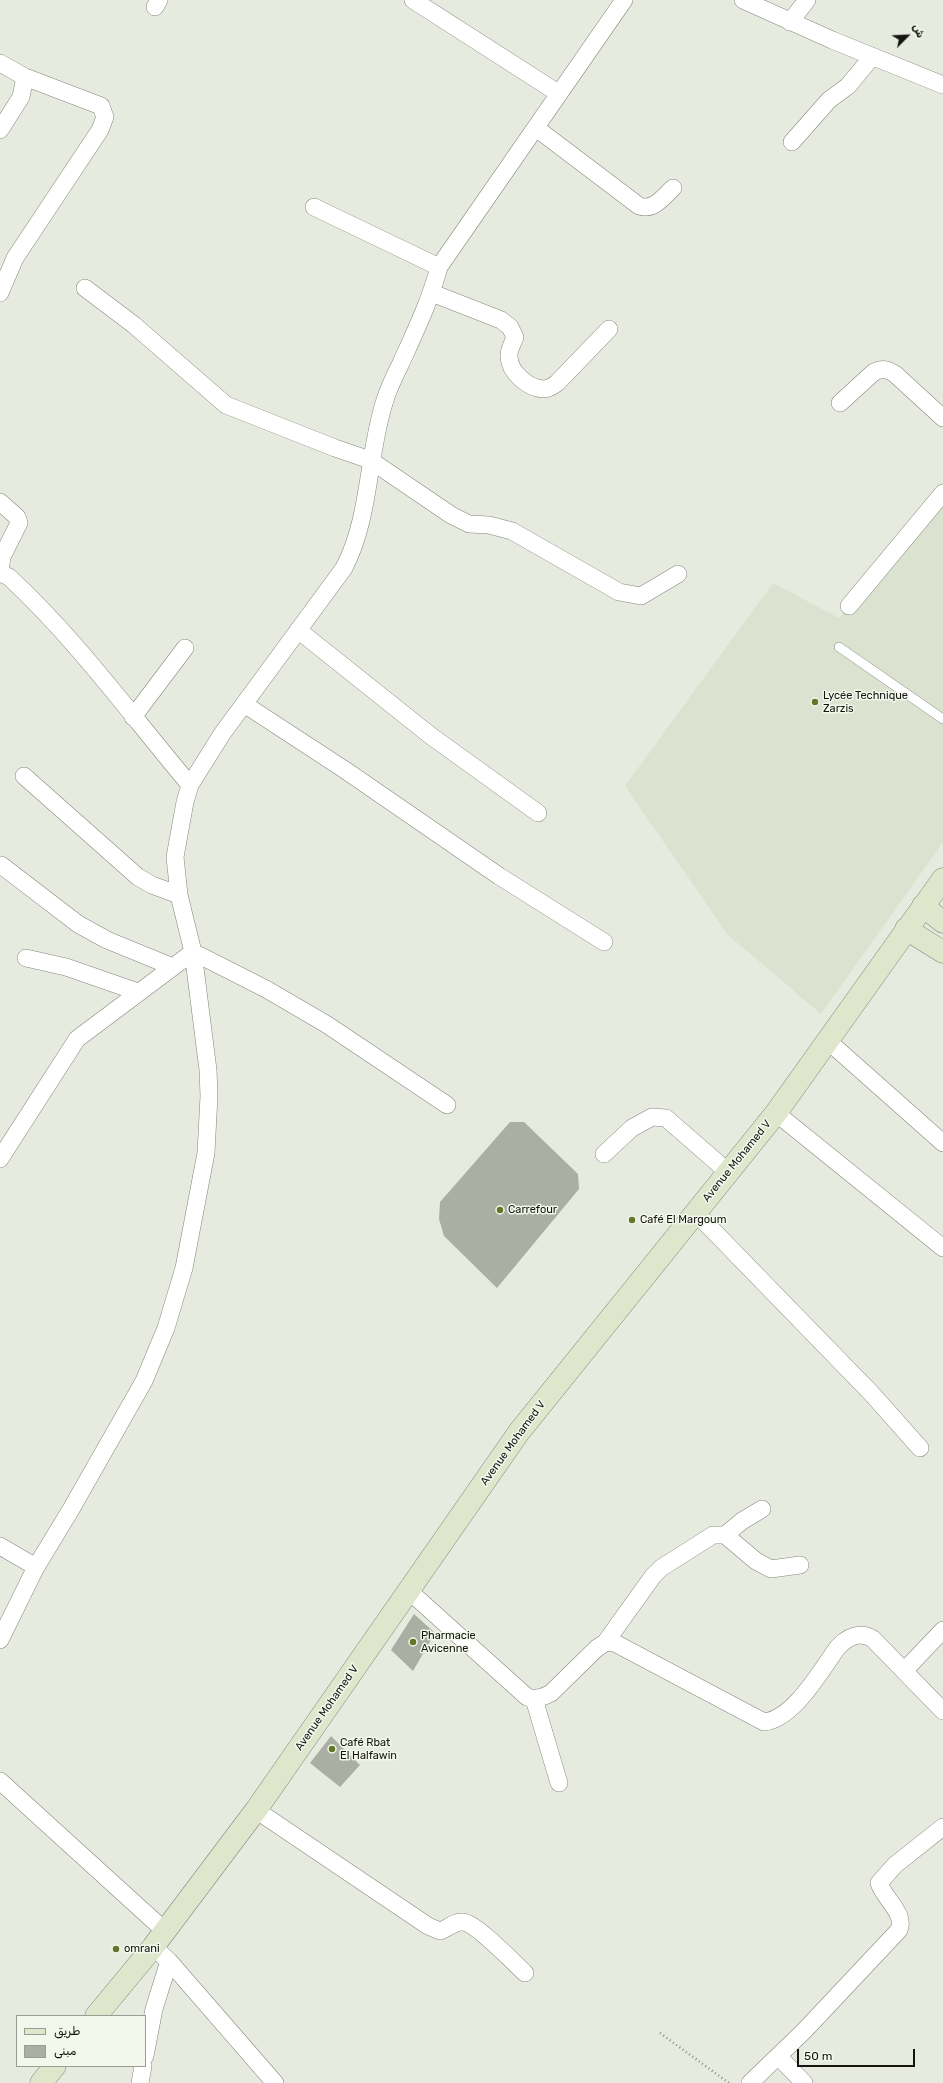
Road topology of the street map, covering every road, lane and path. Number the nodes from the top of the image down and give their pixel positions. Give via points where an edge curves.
1 (413, 0) edge
2 (624, 0) edge
3 (743, 0) edge
4 (807, 0) edge
5 (790, 22) junction
6 (872, 56) junction
7 (0, 63) edge
8 (25, 77) junction
9 (943, 85) edge
10 (558, 93) junction
11 (536, 128) junction
12 (0, 130) edge
13 (792, 142) dead end
14 (673, 188) dead end
15 (314, 207) dead end
16 (439, 267) junction
17 (85, 288) dead end
18 (0, 292) edge
19 (432, 293) junction
20 (609, 329) dead end
21 (840, 403) dead end
22 (940, 408) edge
23 (370, 460) junction
24 (943, 493) edge
25 (0, 502) edge
26 (0, 572) edge
27 (678, 574) dead end
28 (849, 606) dead end
29 (298, 630) junction
30 (839, 646) dead end
31 (185, 648) dead end
32 (244, 704) junction
33 (133, 717) junction
34 (943, 719) edge
35 (24, 776) dead end
36 (190, 785) junction
37 (538, 813) dead end
38 (1, 865) dead end
39 (943, 879) edge
40 (179, 894) junction
41 (923, 906) junction
42 (943, 922) edge
43 (906, 929) junction
44 (604, 942) dead end
45 (193, 952) junction
46 (943, 952) edge
47 (26, 958) dead end
48 (173, 967) junction
49 (138, 992) junction
50 (828, 1041) junction
51 (447, 1105) dead end
52 (776, 1113) junction
53 (943, 1143) edge
54 (604, 1154) dead end
55 (0, 1159) edge
56 (728, 1172) junction
57 (696, 1213) junction
58 (943, 1248) edge
59 (920, 1448) dead end
60 (762, 1510) dead end
61 (725, 1535) junction
62 (0, 1546) edge
63 (800, 1565) dead end
64 (36, 1567) junction
65 (408, 1590) junction
66 (943, 1630) edge
67 (0, 1640) edge
68 (604, 1643) junction
69 (904, 1671) junction
70 (534, 1699) junction
71 (943, 1711) edge
72 (0, 1781) edge
73 (558, 1783) dead end
74 (256, 1810) junction
75 (943, 1827) edge
76 (159, 1939) junction
77 (169, 1961) junction
78 (525, 1973) dead end
79 (97, 2015) edge
80 (660, 2033) dead end
81 (146, 2051) edge
82 (779, 2057) junction
83 (54, 2067) edge
84 (143, 2067) edge
85 (41, 2083) edge
86 (140, 2083) edge
87 (275, 2083) edge
88 (729, 2083) edge
89 (750, 2083) edge
90 (804, 2083) edge

1 - 10 street
2 - 10 street
3 - 5 street
4 - 5 street
5 - 6 street
6 - 9 street
6 - 13 street via 848,86 829,100
7 - 8 street
8 - 12 street via 20,97
8 - 18 street via 101,106 105,117 100,130 15,258
10 - 11 street
11 - 14 street via 639,206 653,206
11 - 16 street
15 - 16 street
16 - 19 street
17 - 23 street via 134,325 226,405
19 - 20 street via 501,320 510,327 515,337 508,355 514,372 522,380 542,389 557,383
19 - 23 street via 385,398
21 - 22 street via 881,369 889,370
23 - 27 street via 451,515 469,524 489,525 512,531 618,592 641,596
23 - 29 street via 359,531 353,551 344,568
24 - 28 street
25 - 26 street via 17,517 19,523 2,557
26 - 33 street via 9,577 67,635
29 - 32 street
29 - 37 street via 431,736
30 - 34 lane
31 - 33 street
32 - 36 street
32 - 44 street via 499,876
33 - 36 street
35 - 40 street via 138,877 152,885
36 - 40 street via 180,822 175,857
38 - 48 street via 78,924 107,940
39 - 41 main road, Avenue Mohamed V
40 - 45 street
41 - 42 main road
41 - 43 main road, Avenue Mohamed V
43 - 46 main road
43 - 50 main road, Avenue Mohamed V
45 - 48 street
45 - 51 street via 266,989 326,1024
45 - 64 street via 209,1096 206,1153 184,1268 166,1328 144,1382
47 - 49 street via 66,967
48 - 49 street
49 - 55 street via 77,1039
50 - 52 main road, Avenue Mohamed V
50 - 53 street
52 - 56 main road, Avenue Mohamed V
52 - 58 street
54 - 56 street via 632,1128 652,1117 666,1118
56 - 57 main road, Avenue Mohamed V
57 - 59 street via 872,1394
57 - 65 main road, Avenue Mohamed V via 519,1432
60 - 61 street
61 - 63 street via 756,1561 771,1569
61 - 68 street via 713,1535 661,1568 644,1586
62 - 64 street
64 - 67 street
65 - 70 street via 527,1697
65 - 74 main road, Avenue Mohamed V
66 - 69 street
68 - 69 street via 613,1642 631,1650 764,1722 781,1717 793,1707 838,1647 857,1634 873,1639
68 - 70 street via 551,1693
69 - 71 street
70 - 73 street
72 - 76 street
74 - 76 main road, Avenue Mohamed V
74 - 78 street via 428,1926 440,1931 458,1922 468,1924 491,1940
75 - 82 street via 895,1865 879,1883 901,1917 902,1924 899,1930
76 - 77 street
76 - 79 main road, Avenue Mohamed V
77 - 81 street via 154,2009
77 - 87 street
80 - 88 path
82 - 89 street
82 - 90 street
83 - 85 main road
84 - 86 street

